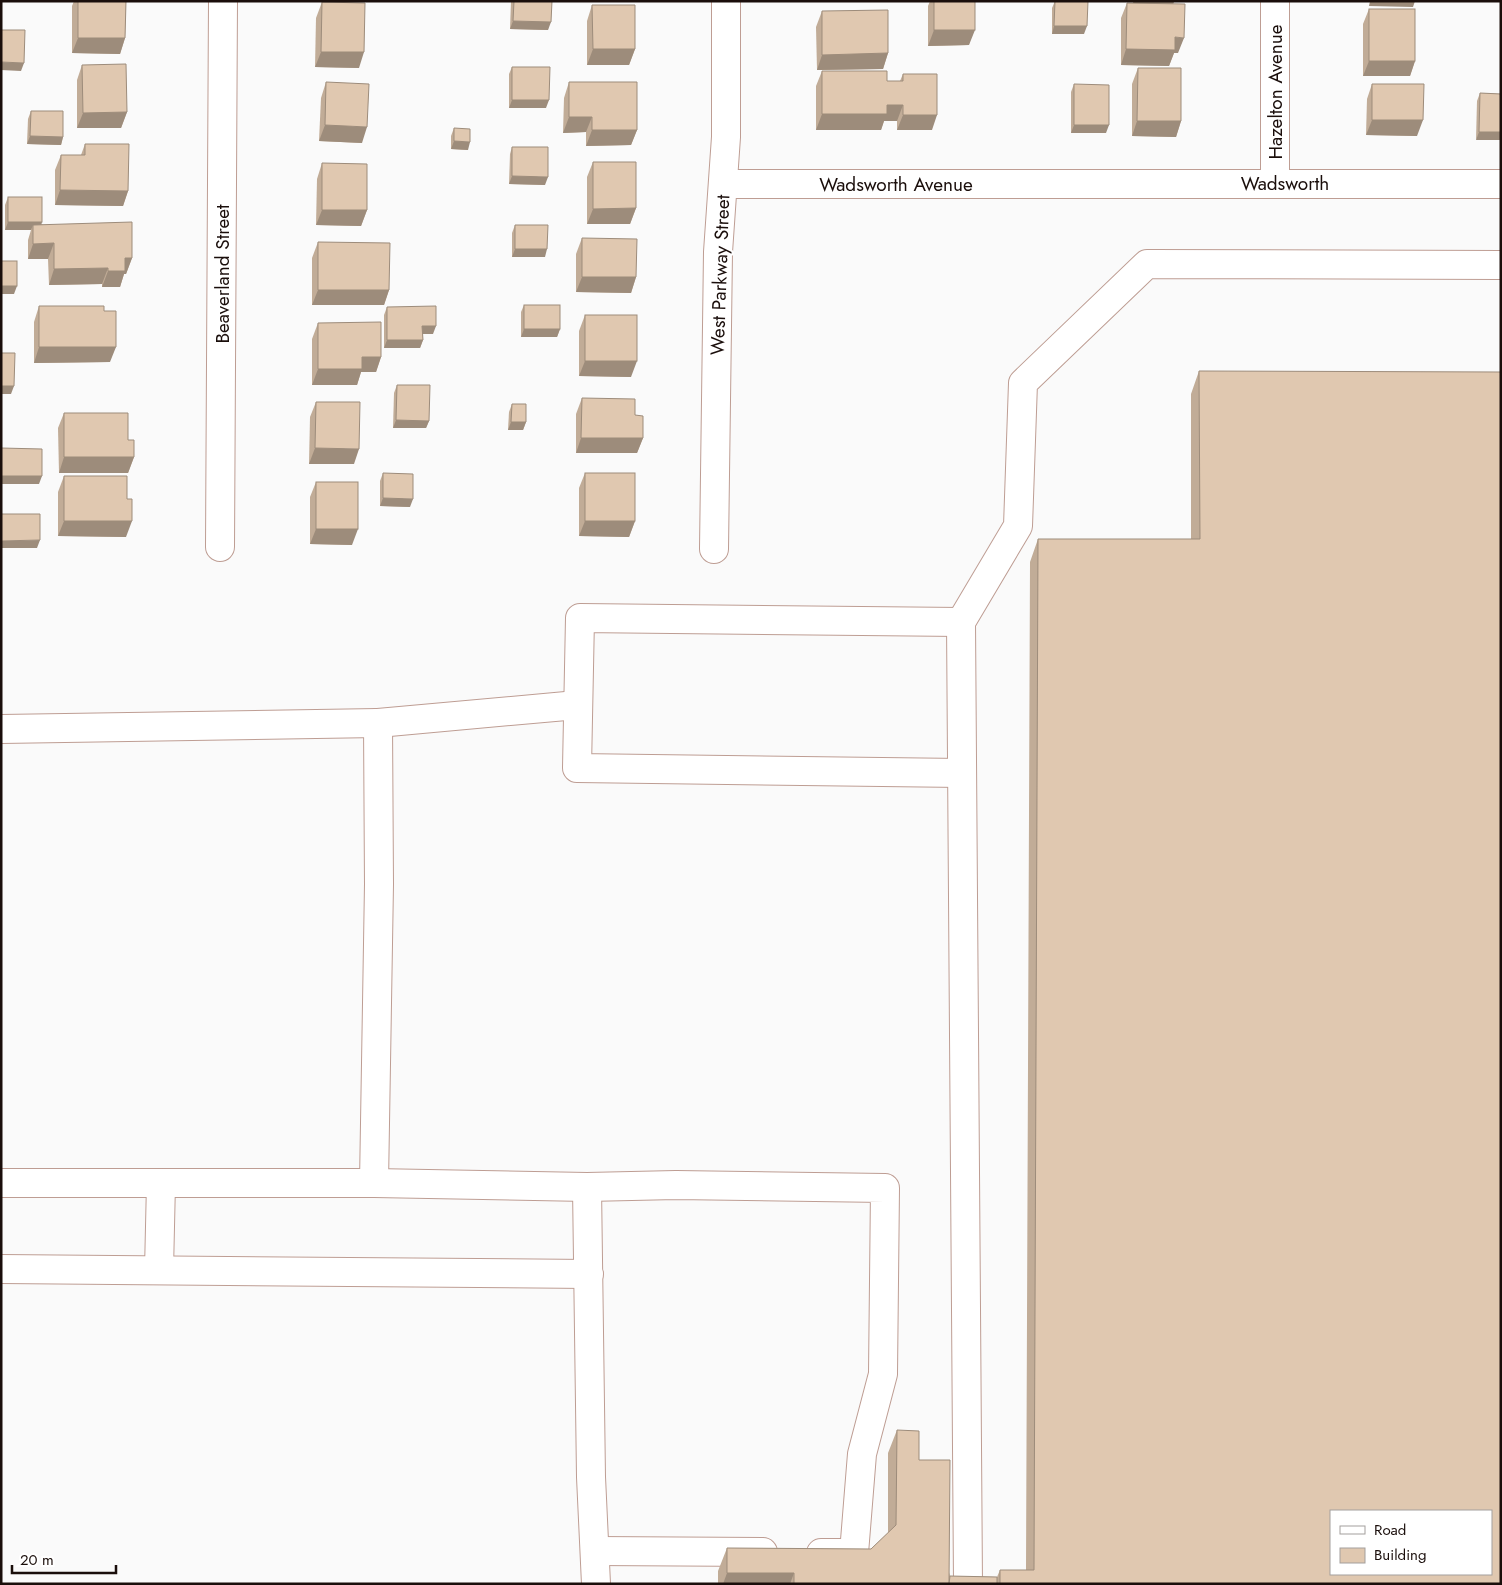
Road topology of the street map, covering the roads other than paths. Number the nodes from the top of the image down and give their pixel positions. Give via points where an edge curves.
1 (223, 1) edge
2 (726, 1) edge
3 (1275, 1) edge
4 (1275, 183) junction
5 (723, 184) junction
6 (1068, 184) joint
7 (1501, 184) edge
8 (1501, 265) edge
9 (220, 547) dead end
10 (714, 549) dead end
11 (961, 622) junction
12 (577, 706) junction
13 (378, 723) junction
14 (1, 729) edge
15 (962, 773) junction
16 (1, 1182) edge
17 (161, 1183) junction
18 (374, 1183) junction
19 (587, 1187) junction
20 (1, 1269) edge
21 (159, 1270) junction
22 (589, 1274) junction
23 (595, 1551) junction
24 (596, 1584) edge
25 (968, 1584) edge

1 - 9 street, Beaverland Street
2 - 5 street, West Parkway Street
3 - 4 street, Hazelton Avenue
4 - 6 street, Wadsworth
4 - 7 street, Wadsworth
5 - 6 street, Wadsworth Avenue
5 - 10 street, West Parkway Street via 718,252
8 - 11 street via 1147,264 1024,383 1018,526
11 - 12 street via 580,618
11 - 15 street
12 - 13 street
12 - 15 street via 577,768
13 - 14 street
13 - 18 street
15 - 25 street
16 - 17 street
17 - 18 street
17 - 21 street
18 - 19 street
19 - 22 street
19 - 23 street via 884,1188 883,1374 862,1454 854,1553
20 - 21 street
21 - 22 street
22 - 23 street
23 - 24 street

